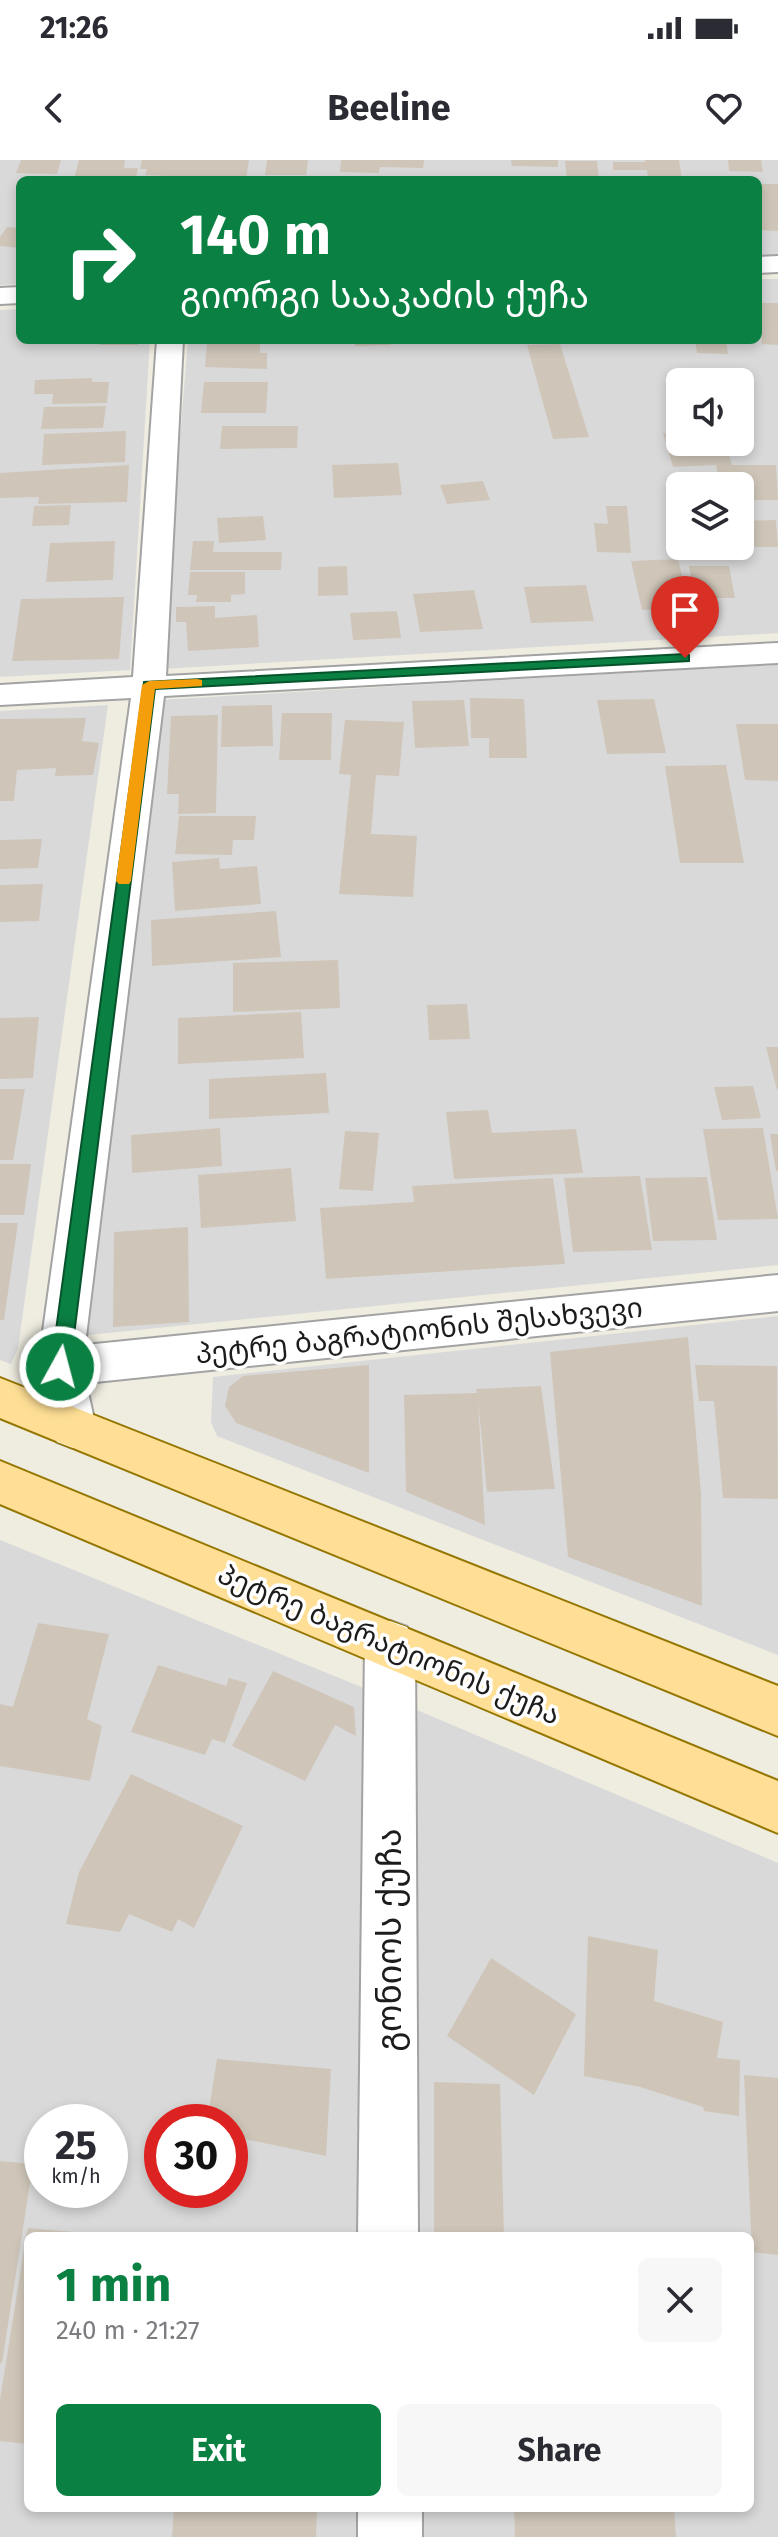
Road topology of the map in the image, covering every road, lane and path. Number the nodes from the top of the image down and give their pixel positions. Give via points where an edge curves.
1 (170, 344) edge
2 (778, 653) edge
3 (149, 685) junction
4 (0, 695) edge
5 (778, 1293) edge
6 (60, 1367) junction
7 (0, 1398) edge
8 (73, 1428) junction
9 (1, 1484) edge
10 (390, 1644) junction
11 (778, 1711) edge
12 (778, 1807) edge
13 (388, 2232) edge
14 (390, 2512) edge
15 (390, 2537) edge

1 - 3 street
2 - 3 street
3 - 4 street
3 - 6 street
5 - 6 street, პეტრე ბაგრატიონის შესახვევი
6 - 8 street
7 - 8 main road
8 - 11 main road
9 - 10 main road, პეტრე ბაგრატიონის ქუჩა
10 - 12 main road, პეტრე ბაგრატიონის ქუჩა
10 - 13 street, გონიოს ქუჩა
14 - 15 street

